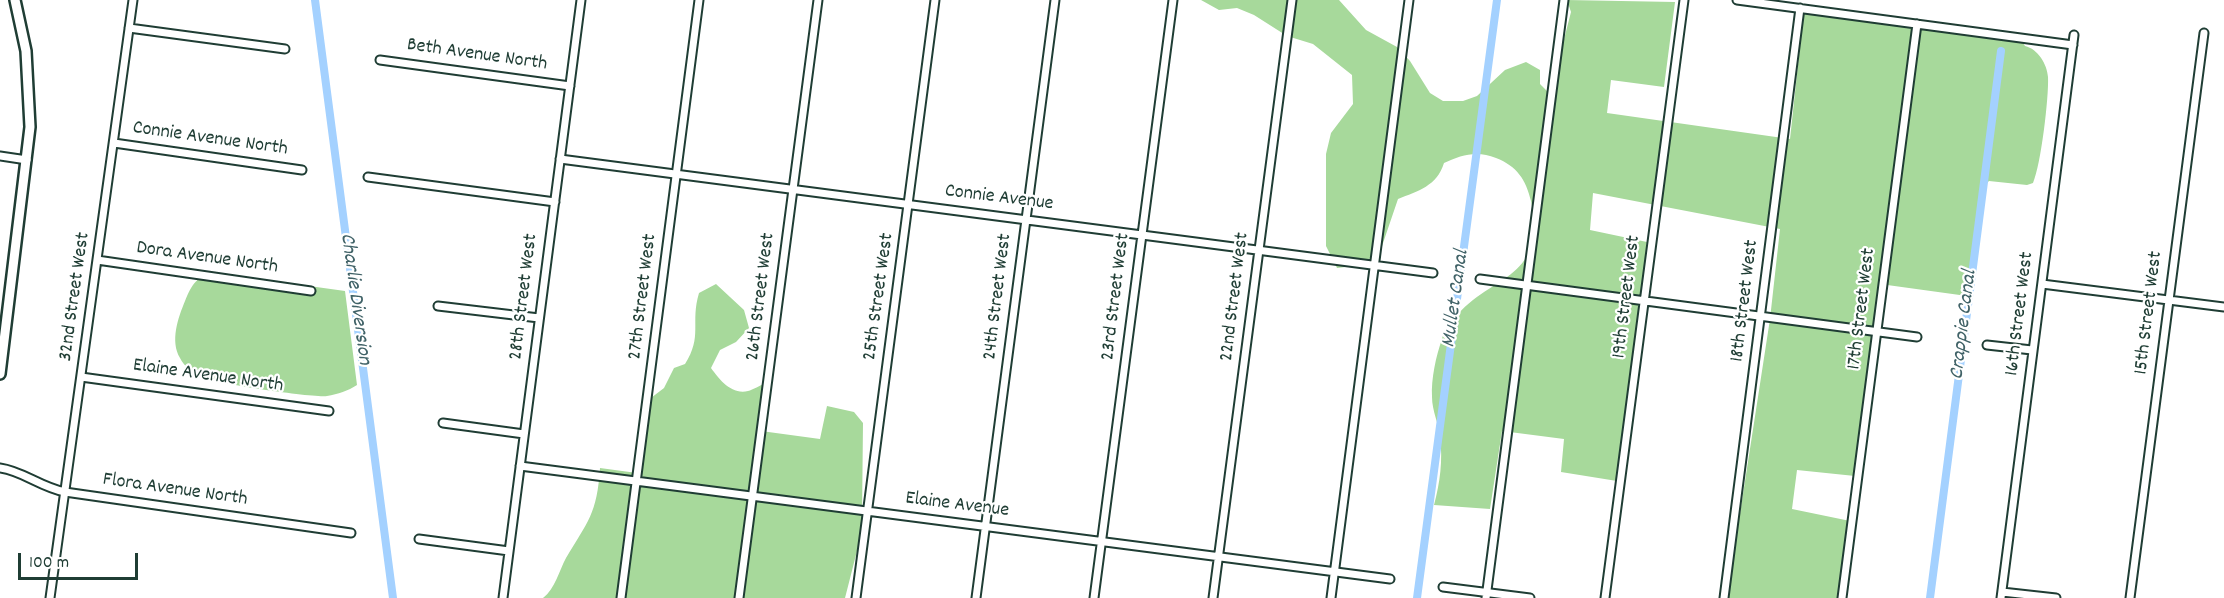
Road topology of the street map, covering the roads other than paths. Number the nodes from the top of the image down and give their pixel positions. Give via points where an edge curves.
1 (15, 0) edge
2 (133, 0) edge
3 (581, 0) edge
4 (699, 0) edge
5 (818, 0) edge
6 (935, 0) edge
7 (1055, 0) edge
8 (1173, 0) edge
9 (1292, 0) edge
10 (1409, 0) edge
11 (1564, 0) edge
12 (1684, 0) edge
13 (1737, 0) edge
14 (1800, 8) junction
15 (1917, 24) junction
16 (129, 28) junction
17 (2204, 33) dead end
18 (2074, 35) dead end
19 (2073, 45) junction
20 (285, 49) dead end
21 (381, 60) dead end
22 (570, 86) junction
23 (114, 143) junction
24 (0, 156) edge
25 (560, 159) junction
26 (27, 160) junction
27 (302, 170) dead end
28 (676, 174) junction
29 (368, 177) dead end
30 (793, 189) junction
31 (555, 202) junction
32 (908, 204) junction
33 (1026, 220) junction
34 (1142, 235) junction
35 (1259, 250) junction
36 (97, 260) junction
37 (1375, 265) junction
38 (1433, 273) dead end
39 (1480, 279) dead end
40 (2042, 284) junction
41 (1527, 285) junction
42 (311, 291) dead end
43 (1644, 300) junction
44 (2168, 300) junction
45 (438, 306) dead end
46 (2224, 308) edge
47 (1760, 316) junction
48 (539, 318) junction
49 (1877, 331) junction
50 (1917, 337) dead end
51 (1987, 345) dead end
52 (2032, 350) junction
53 (0, 374) edge
54 (81, 377) junction
55 (329, 411) dead end
56 (443, 423) dead end
57 (524, 434) junction
58 (520, 466) junction
59 (0, 468) edge
60 (636, 481) junction
61 (65, 492) junction
62 (753, 496) junction
63 (868, 511) junction
64 (986, 526) junction
65 (351, 533) dead end
66 (419, 539) dead end
67 (1102, 542) junction
68 (509, 551) junction
69 (1218, 557) junction
70 (1335, 572) junction
71 (1390, 579) dead end
72 (1443, 587) dead end
73 (1487, 595) edge
74 (2002, 595) edge
75 (50, 598) edge
76 (503, 598) edge
77 (621, 598) edge
78 (739, 598) edge
79 (856, 598) edge
80 (976, 598) edge
81 (1094, 598) edge
82 (1213, 598) edge
83 (1331, 598) edge
84 (1530, 598) edge
85 (1605, 598) edge
86 (1724, 598) edge
87 (1842, 598) edge
88 (2056, 598) edge
89 (2130, 598) edge

1 - 26 street via 29,79
2 - 16 street, 32nd Street West
3 - 22 street, 28th Street West
4 - 28 street, 27th Street West
5 - 30 street, 26th Street West
6 - 32 street, 25th Street West
7 - 33 street, 24th Street West
8 - 34 street, 23rd Street West
9 - 35 street, 22nd Street West
10 - 37 street
11 - 41 street
12 - 43 street, 19th Street West
13 - 14 street
14 - 15 street
14 - 47 street, 18th Street West
15 - 19 street
15 - 49 street, 17th Street West
16 - 20 street
16 - 23 street, 32nd Street West
17 - 44 street, 15th Street West
18 - 19 street, 16th Street West
19 - 40 street, 16th Street West
21 - 22 street, Beth Avenue North
22 - 25 street, 28th Street West
23 - 27 street, Connie Avenue North
23 - 36 street, 32nd Street West
24 - 26 street
25 - 28 street, Connie Avenue
25 - 31 street, 28th Street West
26 - 53 street
28 - 30 street, Connie Avenue
28 - 60 street, 27th Street West
29 - 31 street
30 - 32 street, Connie Avenue
30 - 62 street, 26th Street West
31 - 48 street, 28th Street West
32 - 33 street, Connie Avenue
32 - 63 street, 25th Street West
33 - 34 street, Connie Avenue
33 - 64 street, 24th Street West
34 - 35 street, Connie Avenue
34 - 67 street, 23rd Street West
35 - 37 street, Connie Avenue
35 - 69 street, 22nd Street West
36 - 42 street, Dora Avenue North
36 - 54 street, 32nd Street West
37 - 38 street, Connie Avenue
37 - 70 street
39 - 41 street
40 - 44 street
40 - 52 street, 16th Street West
41 - 43 street
41 - 73 street
43 - 47 street
43 - 85 street, 19th Street West
44 - 46 street
44 - 89 street, 15th Street West
45 - 48 street
47 - 49 street
47 - 86 street, 18th Street West
48 - 57 street, 28th Street West
49 - 50 street
49 - 87 street, 17th Street West
51 - 52 street
52 - 74 street, 16th Street West
54 - 55 street, Elaine Avenue North
54 - 61 street, 32nd Street West
56 - 57 street
57 - 58 street, 28th Street West
58 - 60 street, Elaine Avenue
58 - 68 street, 28th Street West
59 - 61 street, Flora Avenue North via 17,472 40,486
60 - 62 street, Elaine Avenue
60 - 77 street, 27th Street West
61 - 65 street, Flora Avenue North
61 - 75 street, 32nd Street West
62 - 63 street, Elaine Avenue
62 - 78 street, 26th Street West
63 - 64 street, Elaine Avenue
63 - 79 street, 25th Street West
64 - 67 street, Elaine Avenue
64 - 80 street, 24th Street West
66 - 68 street
67 - 69 street, Elaine Avenue
67 - 81 street, 23rd Street West
68 - 76 street, 28th Street West
69 - 70 street, Elaine Avenue
69 - 82 street, 22nd Street West
70 - 71 street, Elaine Avenue
70 - 83 street
72 - 73 street
73 - 84 street
74 - 88 street

